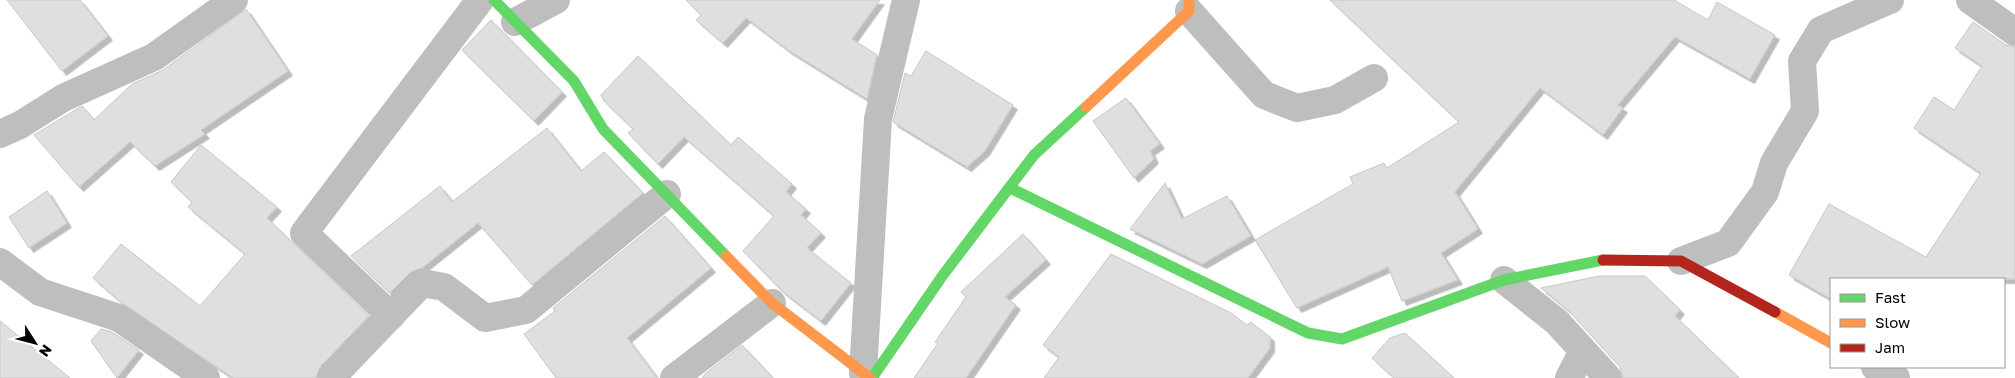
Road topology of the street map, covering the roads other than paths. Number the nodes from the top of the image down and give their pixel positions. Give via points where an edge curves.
1 (234, 0) edge
2 (480, 0) edge
3 (494, 0) edge
4 (556, 0) edge
5 (906, 0) edge
6 (1890, 0) edge
7 (1970, 0) edge
8 (1189, 5) edge
9 (515, 22) junction
10 (2015, 32) edge
11 (1374, 78) dead end
12 (0, 134) edge
13 (1010, 188) junction
14 (667, 194) junction
15 (1681, 261) junction
16 (0, 262) edge
17 (1504, 280) junction
18 (772, 303) junction
19 (391, 316) junction
20 (1830, 342) edge
21 (1583, 351) junction
22 (1877, 368) edge
23 (868, 376) edge
24 (206, 378) edge
25 (331, 378) edge
26 (674, 378) edge
27 (1568, 378) edge
28 (1608, 378) edge
29 (1896, 378) edge

1 - 12 street via 154,58 64,98
2 - 19 street via 304,233
3 - 9 street
4 - 9 street
5 - 23 street via 878,119
6 - 15 street via 1821,30 1802,62 1805,111 1774,163 1765,192 1728,243
7 - 10 street
8 - 11 street via 1264,95 1296,108 1334,100
8 - 13 street via 1034,155
9 - 14 street via 574,81 603,129
13 - 17 street via 1308,333 1342,339
13 - 23 street
14 - 18 street
14 - 19 street via 526,310 485,318 444,287 422,283
15 - 17 street via 1597,260
15 - 20 street
16 - 24 street via 40,292 119,318
17 - 21 street via 1557,322
18 - 23 street
18 - 26 street
19 - 25 street
21 - 27 street
21 - 28 street
22 - 29 street

